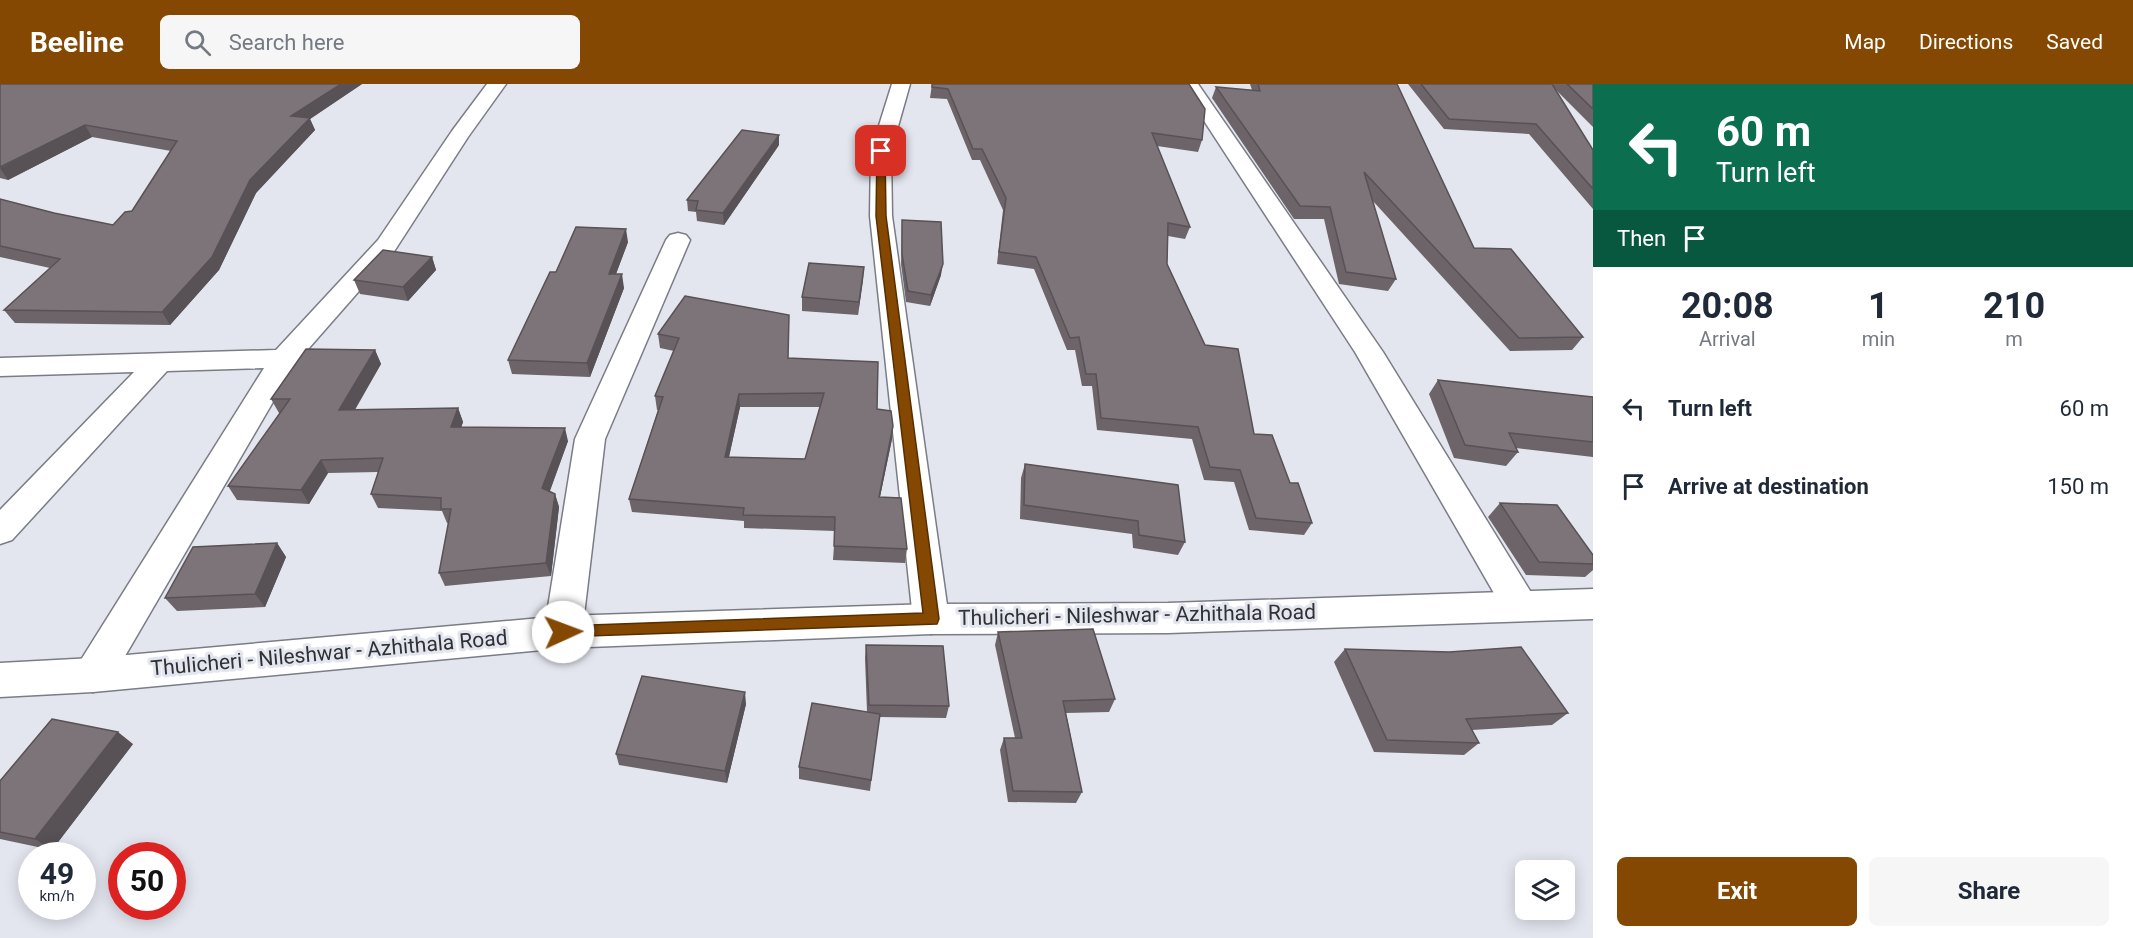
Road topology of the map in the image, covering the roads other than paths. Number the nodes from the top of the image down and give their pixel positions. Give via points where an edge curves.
1 (497, 84) edge
2 (901, 84) edge
3 (1189, 84) edge
4 (678, 240) dead end
5 (284, 359) junction
6 (161, 361) junction
7 (0, 366) edge
8 (0, 531) edge
9 (1519, 604) junction
10 (1593, 604) edge
11 (931, 619) junction
12 (563, 632) junction
13 (93, 675) junction
14 (0, 680) edge

1 - 5 street via 387,245
2 - 11 street via 881,151 881,216
3 - 9 street via 1369,352
4 - 12 street via 590,439
5 - 6 street
5 - 13 street
6 - 7 street
6 - 8 street
9 - 10 street, Thulicheri - Nileshwar - Azhithala Road
9 - 11 street, Thulicheri - Nileshwar - Azhithala Road via 1168,618
11 - 12 street, Thulicheri - Nileshwar - Azhithala Road
12 - 13 street, Thulicheri - Nileshwar - Azhithala Road
13 - 14 street, Thulicheri - Nileshwar - Azhithala Road

